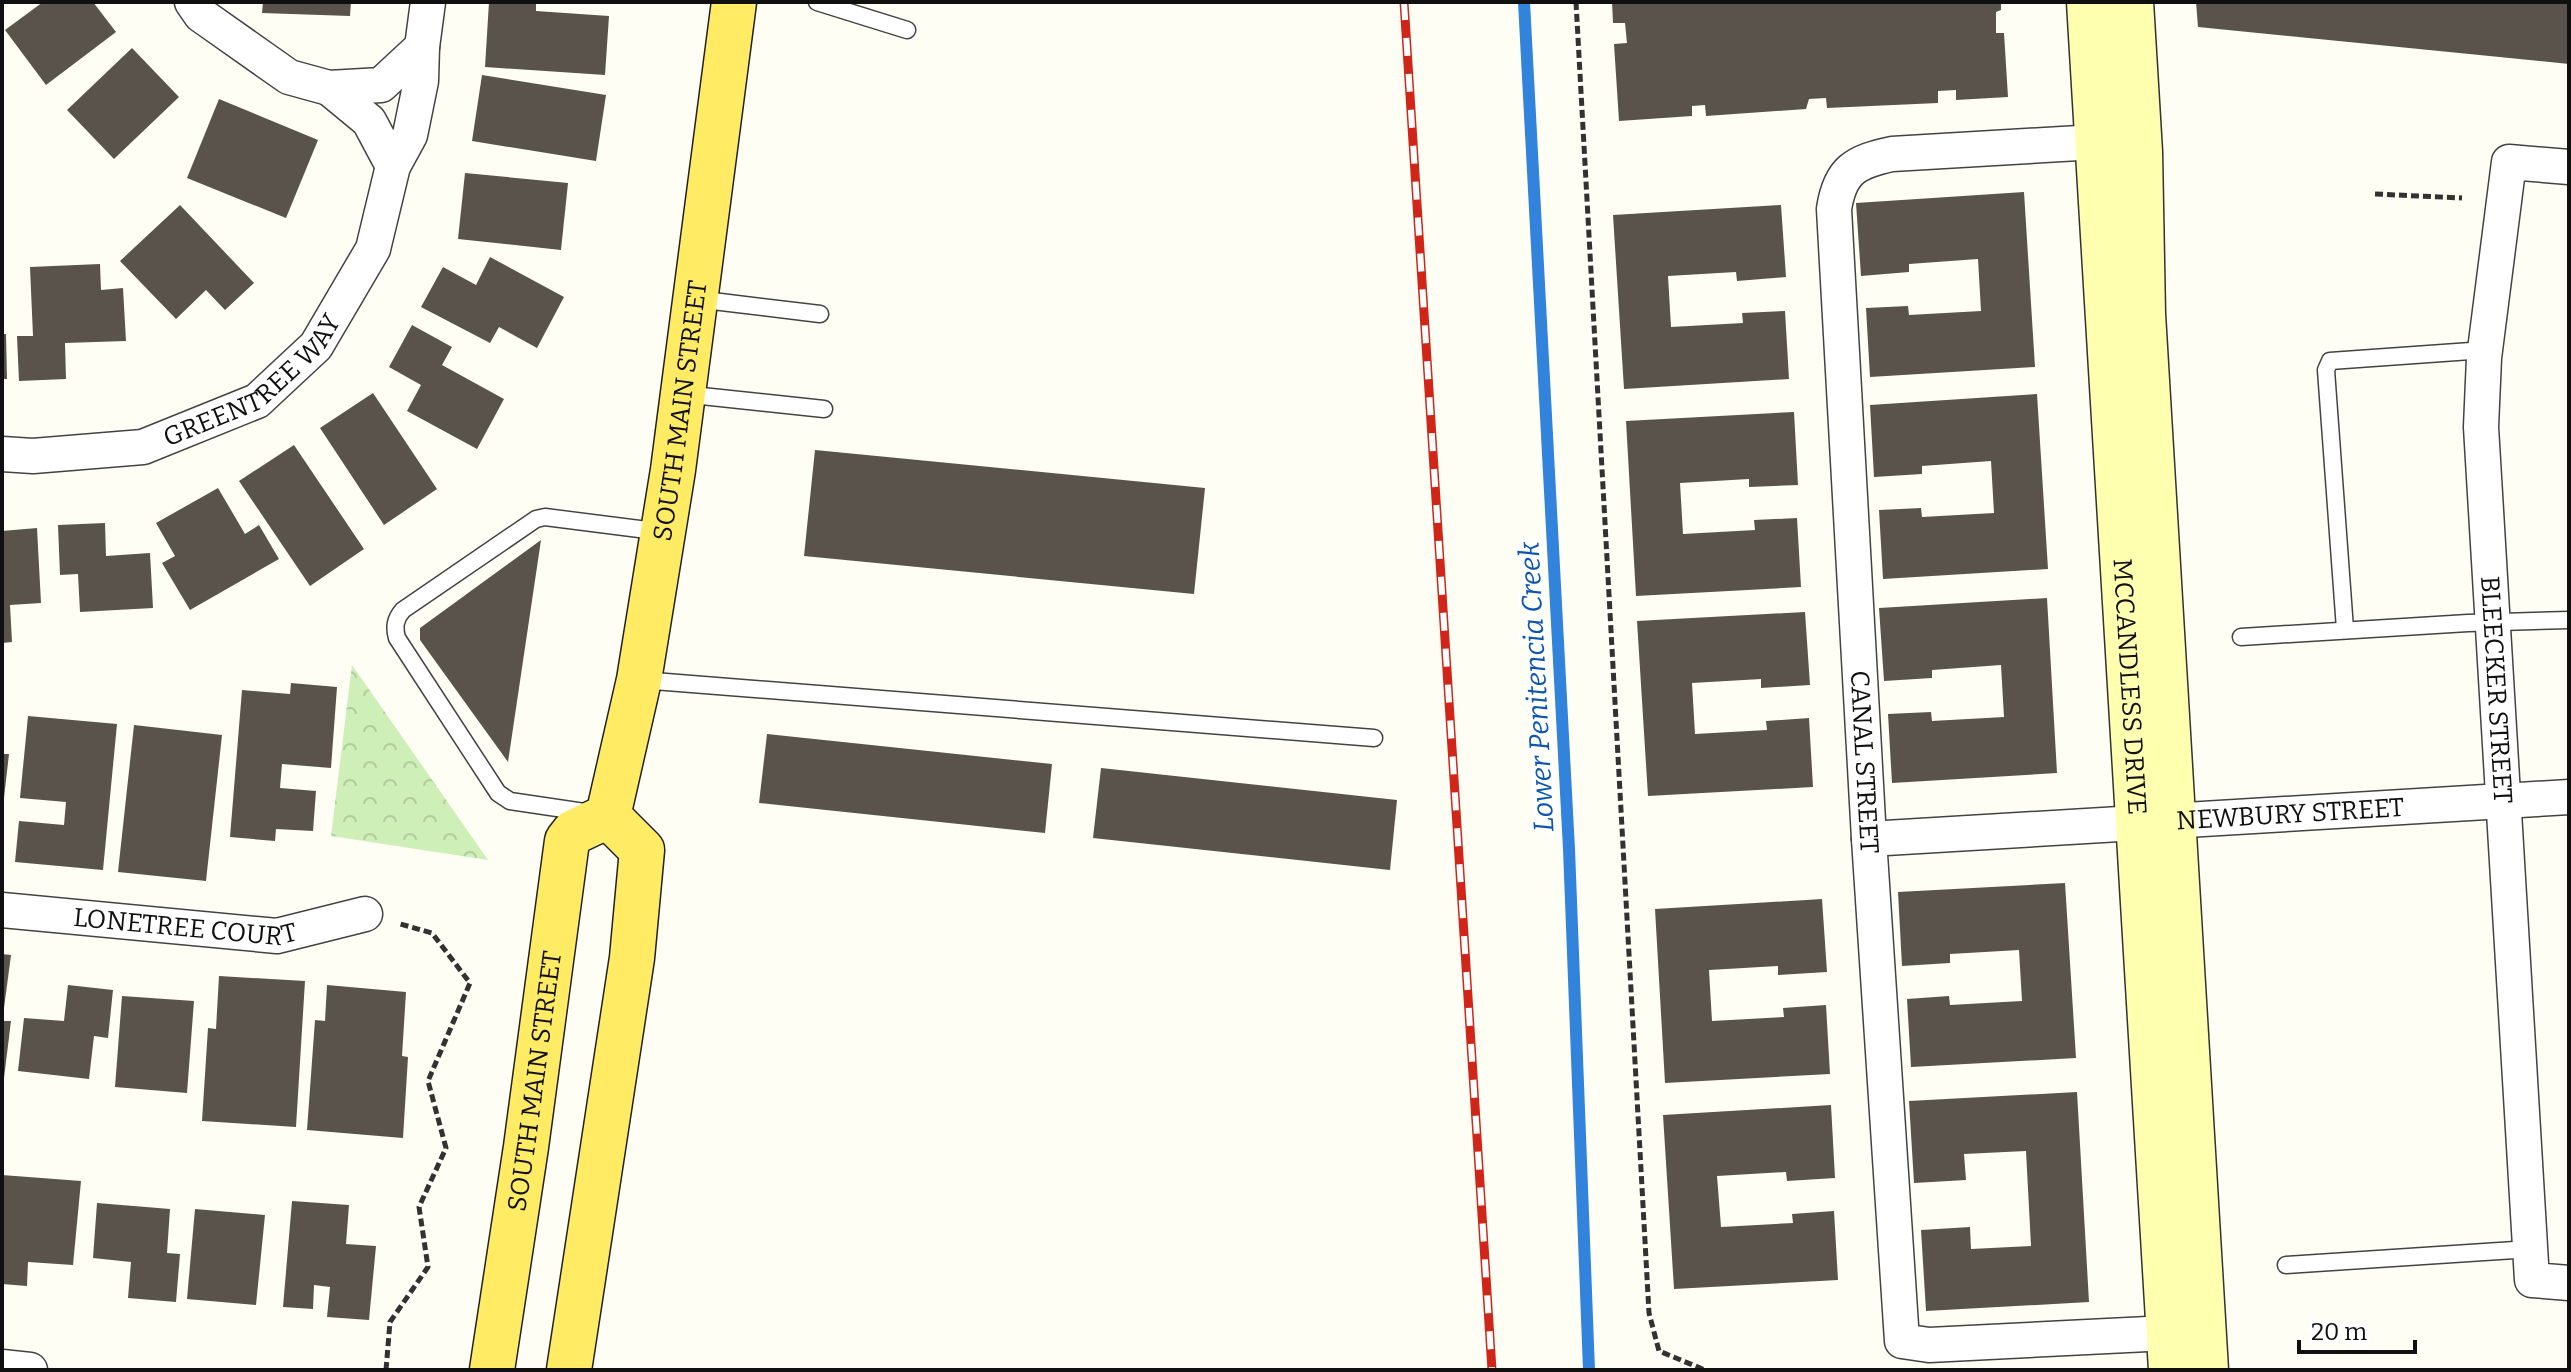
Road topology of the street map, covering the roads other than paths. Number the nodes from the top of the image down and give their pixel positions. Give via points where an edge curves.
1 (192, 2) edge
2 (428, 2) edge
3 (734, 2) edge
4 (817, 2) edge
5 (2089, 2) edge
6 (2131, 2) edge
7 (907, 30) dead end
8 (422, 47) junction
9 (329, 88) junction
10 (2096, 142) junction
11 (393, 166) junction
12 (2569, 167) edge
13 (695, 299) junction
14 (820, 314) dead end
15 (2485, 350) junction
16 (682, 394) junction
17 (824, 409) dead end
18 (2, 454) edge
19 (663, 532) junction
20 (2569, 620) edge
21 (2492, 622) junction
22 (2345, 629) junction
23 (2241, 637) dead end
24 (639, 680) junction
25 (1374, 738) dead end
26 (2569, 797) edge
27 (2503, 801) junction
28 (608, 816) junction
29 (2156, 822) junction
30 (1869, 839) junction
31 (2, 910) edge
32 (365, 914) road end
33 (2531, 1264) junction
34 (2286, 1265) dead end
35 (2569, 1283) edge
36 (2170, 1352) edge
37 (2, 1367) edge
38 (30, 1370) edge
39 (492, 1370) edge
40 (569, 1370) edge
41 (2206, 1370) edge

1 - 9 street via 201,15 289,77
2 - 8 street, GREENTREE WAY
3 - 13 main road, SOUTH MAIN STREET
4 - 7 lane
5 - 10 main road, MCCANDLESS DRIVE
6 - 29 main road, MCCANDLESS DRIVE via 2140,152
8 - 9 street via 381,85
8 - 11 street, GREENTREE WAY via 410,135
9 - 11 street via 369,121
10 - 29 main road, MCCANDLESS DRIVE
10 - 30 street, CANAL STREET via 1892,154 1849,170 1837,189
11 - 18 street, GREENTREE WAY via 373,249 316,346 257,401 143,447
12 - 15 street, BLEECKER STREET via 2509,162
13 - 14 lane
13 - 16 main road, SOUTH MAIN STREET
15 - 21 street, BLEECKER STREET via 2481,427
15 - 22 lane via 2330,361 2326,370
16 - 17 lane
16 - 19 main road, SOUTH MAIN STREET
19 - 24 main road, SOUTH MAIN STREET
19 - 28 lane via 536,519 397,618 397,638 498,793 510,801
20 - 21 lane
21 - 22 lane
21 - 27 street, BLEECKER STREET
22 - 23 lane
24 - 25 lane
24 - 28 main road, SOUTH MAIN STREET
26 - 27 street, NEWBURY STREET
27 - 29 street, NEWBURY STREET
27 - 33 street, BLEECKER STREET
28 - 39 main road, SOUTH MAIN STREET via 574,832 567,841
28 - 40 main road via 642,850 632,958
29 - 30 street, NEWBURY STREET
29 - 36 main road, MCCANDLESS DRIVE
29 - 41 main road, MCCANDLESS DRIVE
30 - 36 street, CANAL STREET via 1902,1341
31 - 32 street, LONETREE COURT via 277,936
33 - 34 lane
33 - 35 street
37 - 38 street

